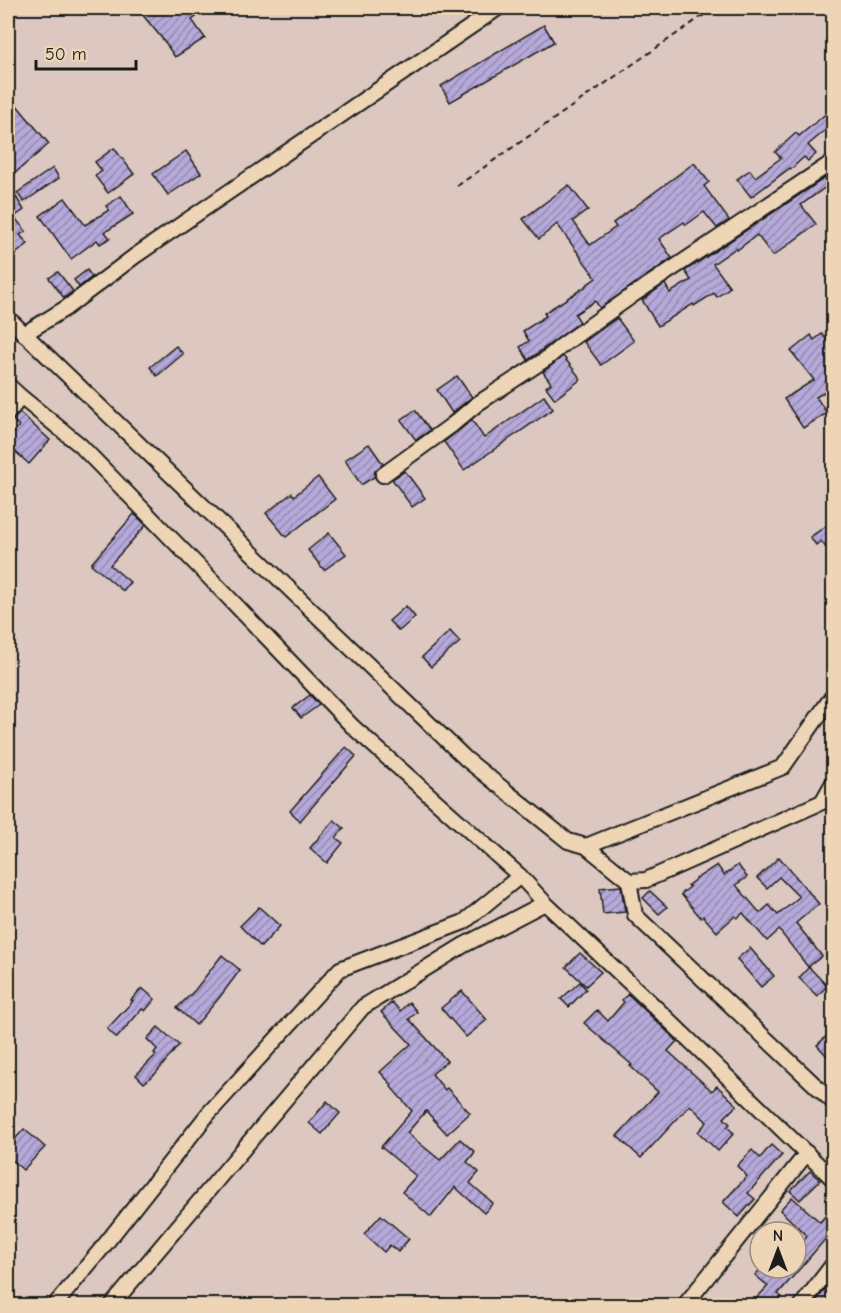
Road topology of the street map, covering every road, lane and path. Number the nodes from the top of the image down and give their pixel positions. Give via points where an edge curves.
1 (498, 8) edge
2 (714, 8) edge
3 (834, 161) edge
4 (457, 186) dead end
5 (8, 318) edge
6 (24, 334) junction
7 (8, 385) edge
8 (21, 397) junction
9 (8, 412) edge
10 (383, 476) dead end
11 (834, 694) edge
12 (834, 781) edge
13 (586, 846) junction
14 (520, 876) junction
15 (629, 880) junction
16 (545, 903) junction
17 (834, 1103) edge
18 (807, 1153) junction
19 (834, 1180) edge
20 (834, 1263) edge
21 (54, 1305) edge
22 (111, 1305) edge
23 (684, 1305) edge
24 (801, 1305) edge

1 - 6 street
2 - 4 path
3 - 10 street via 633,295 477,404
5 - 6 street
6 - 13 street via 466,759 568,841
7 - 8 street
8 - 9 street
8 - 14 street via 80,445 353,728
11 - 13 street via 783,767
12 - 15 street via 822,802 646,880
13 - 15 street
14 - 16 street
14 - 21 street via 464,922 340,969 208,1114
15 - 17 street via 634,915
16 - 18 street
16 - 22 street via 464,945 363,1007
18 - 19 street
18 - 23 street
20 - 24 street

